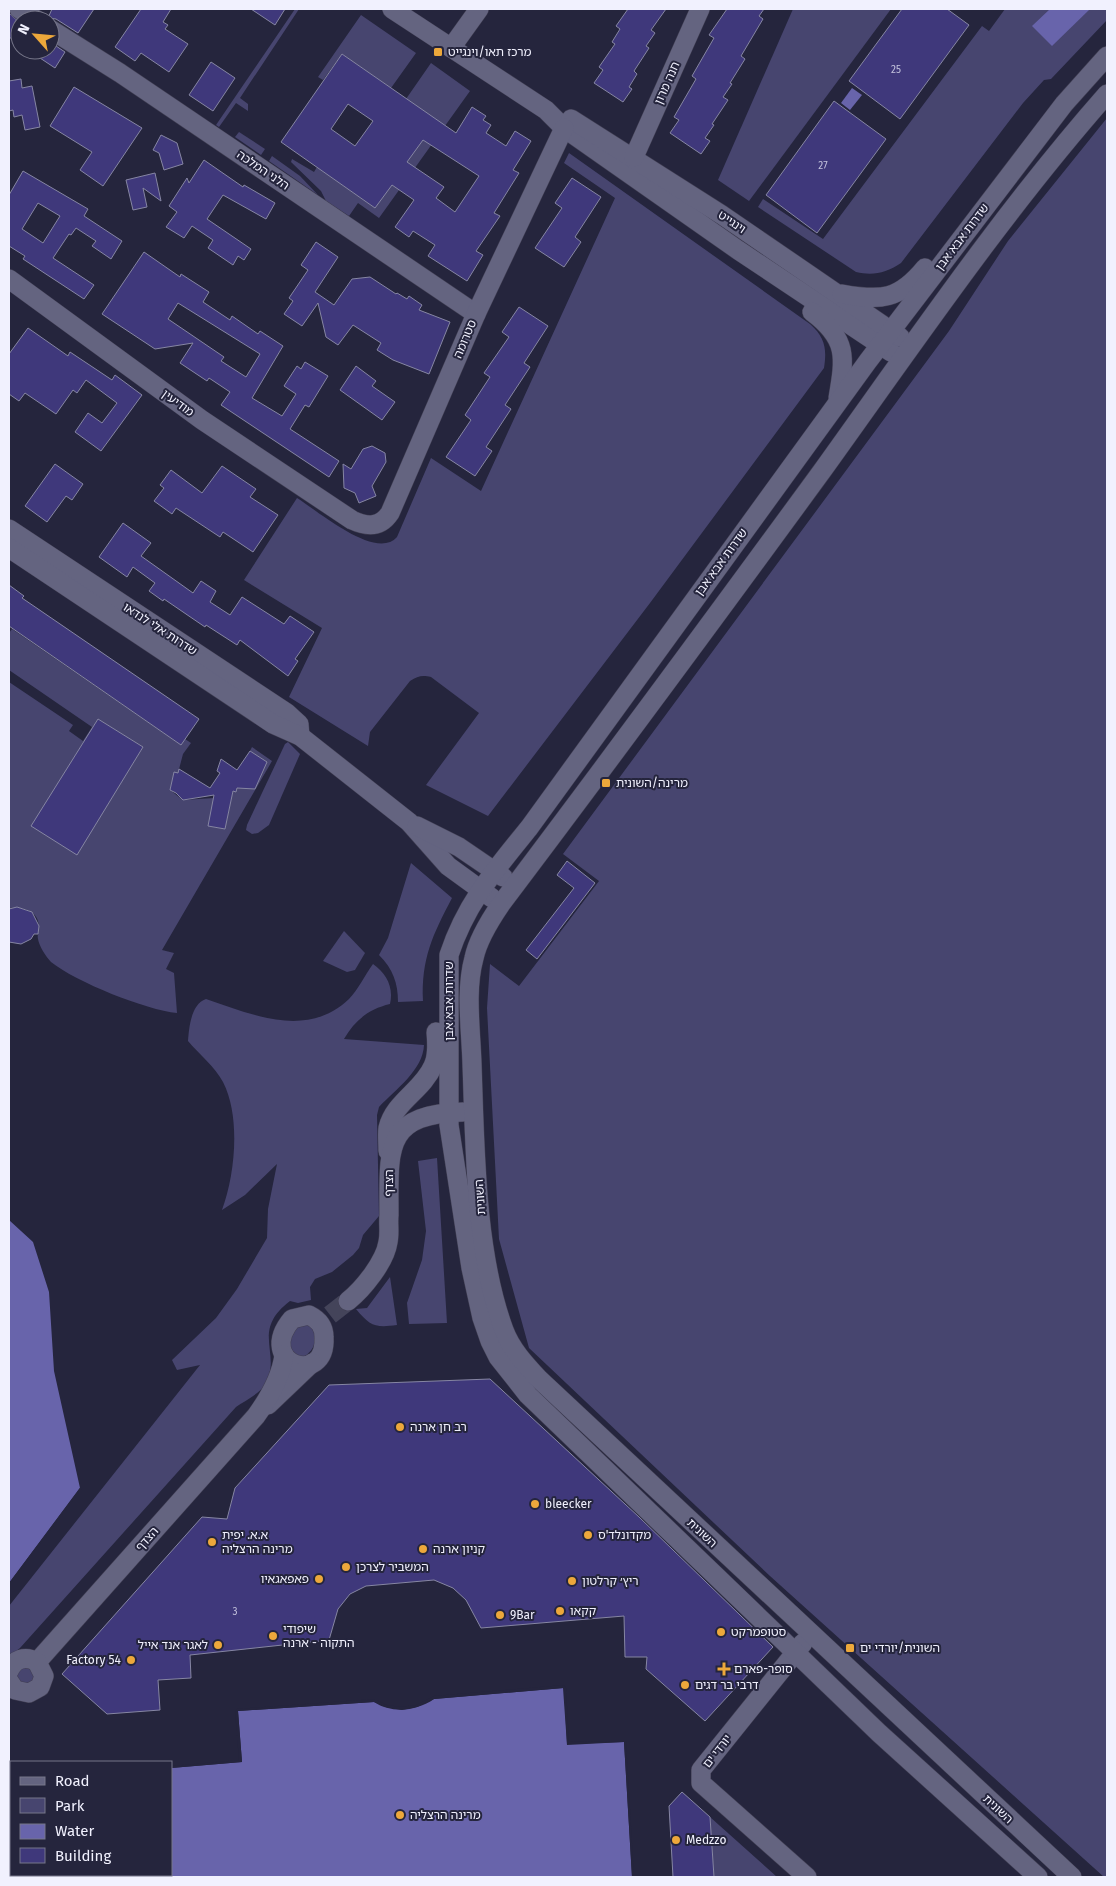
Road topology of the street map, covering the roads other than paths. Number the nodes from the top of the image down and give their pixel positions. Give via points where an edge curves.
1 (392, 9) edge
2 (479, 9) edge
3 (700, 9) edge
4 (60, 35) edge
5 (451, 48) junction
6 (1107, 56) edge
7 (1107, 94) edge
8 (546, 110) junction
9 (564, 128) junction
10 (634, 157) junction
11 (962, 237) junction
12 (738, 250) junction
13 (9, 279) edge
14 (834, 292) junction
15 (476, 314) junction
16 (886, 338) junction
17 (907, 353) junction
18 (838, 402) junction
19 (352, 520) joint
20 (9, 528) edge
21 (9, 548) edge
22 (300, 736) junction
23 (409, 822) junction
24 (514, 847) junction
25 (469, 854) junction
26 (494, 871) junction
27 (515, 886) junction
28 (475, 898) junction
29 (501, 904) junction
30 (449, 955) junction
31 (450, 1112) junction
32 (474, 1112) junction
33 (389, 1165) junction
34 (348, 1301) tunnel mouth
35 (284, 1356) junction
36 (312, 1363) junction
37 (256, 1416) junction
38 (810, 1634) junction
39 (796, 1652) junction
40 (37, 1662) junction
41 (9, 1671) edge
42 (9, 1681) edge
43 (808, 1877) edge
44 (1038, 1877) edge
45 (1072, 1877) edge

1 - 5 street, וינגייט
2 - 5 street
3 - 10 street, חנה מרון
4 - 15 street, הלני המלכה
5 - 8 street, וינגייט
6 - 11 street, שדרות אבא אבן via 1064,104
7 - 17 street, שדרות אבא אבן via 1070,136
8 - 9 street, וינגייט
8 - 10 street, וינגייט via 569,118
9 - 12 street, וינגייט
9 - 15 street, סטרומה
10 - 14 street, וינגייט
11 - 14 street via 938,253 913,283 899,293 863,298
11 - 16 street, שדרות אבא אבן
12 - 16 street, וינגייט
12 - 18 street via 758,276 826,322 837,337 844,358
13 - 19 street, מודיעין via 202,420
14 - 16 street, וינגייט
15 - 19 street, סטרומה via 390,513 372,526
16 - 17 street, וינגייט
16 - 18 street, שדרות אבא אבן
17 - 27 street, שדרות אבא אבן
18 - 24 street, שדרות אבא אבן
20 - 22 street, שדרות אלי לנדאו via 287,713 299,724
21 - 22 street, שדרות אלי לנדאו via 273,724
22 - 23 street, שדרות אלי לנדאו
23 - 25 street, שדרות אלי לנדאו
23 - 28 street, שדרות אלי לנדאו via 463,878
24 - 25 street via 496,854
24 - 26 street, שדרות אבא אבן
25 - 26 street, שדרות אלי לנדאו
26 - 27 street, שדרות אלי לנדאו
26 - 28 street, שדרות אבא אבן
27 - 29 street, שדרות אבא אבן
28 - 29 street, שדרות אלי לנדאו
28 - 30 street, שדרות אבא אבן via 457,930
29 - 32 street, שדרות אבא אבן via 483,934 474,958 470,1015
30 - 31 street, שדרות אבא אבן
30 - 33 street via 438,989 437,1056 425,1079 392,1118 388,1129
31 - 32 street, הצדף
31 - 33 street, הצדף via 416,1118 408,1123 396,1142
31 - 39 street, השונית via 449,1124 471,1268 482,1318 498,1356 528,1395
32 - 38 street, השונית via 480,1213 488,1268 504,1331 516,1354 538,1379
33 - 34 street, הצדף via 388,1243 375,1272
35 - 36 street via 292,1364
35 - 36 street, הצדף via 282,1334 292,1319 310,1315 325,1319 323,1347
35 - 37 street, הצדף via 276,1383
36 - 37 street, הצדף
37 - 40 street, הצדף
38 - 39 street, יורדי ים
38 - 45 street, השונית
39 - 43 street, יורדי ים via 701,1770 700,1783
39 - 44 street, השונית via 879,1733
40 - 41 street via 21,1659
40 - 42 street via 44,1676 36,1691 20,1693

